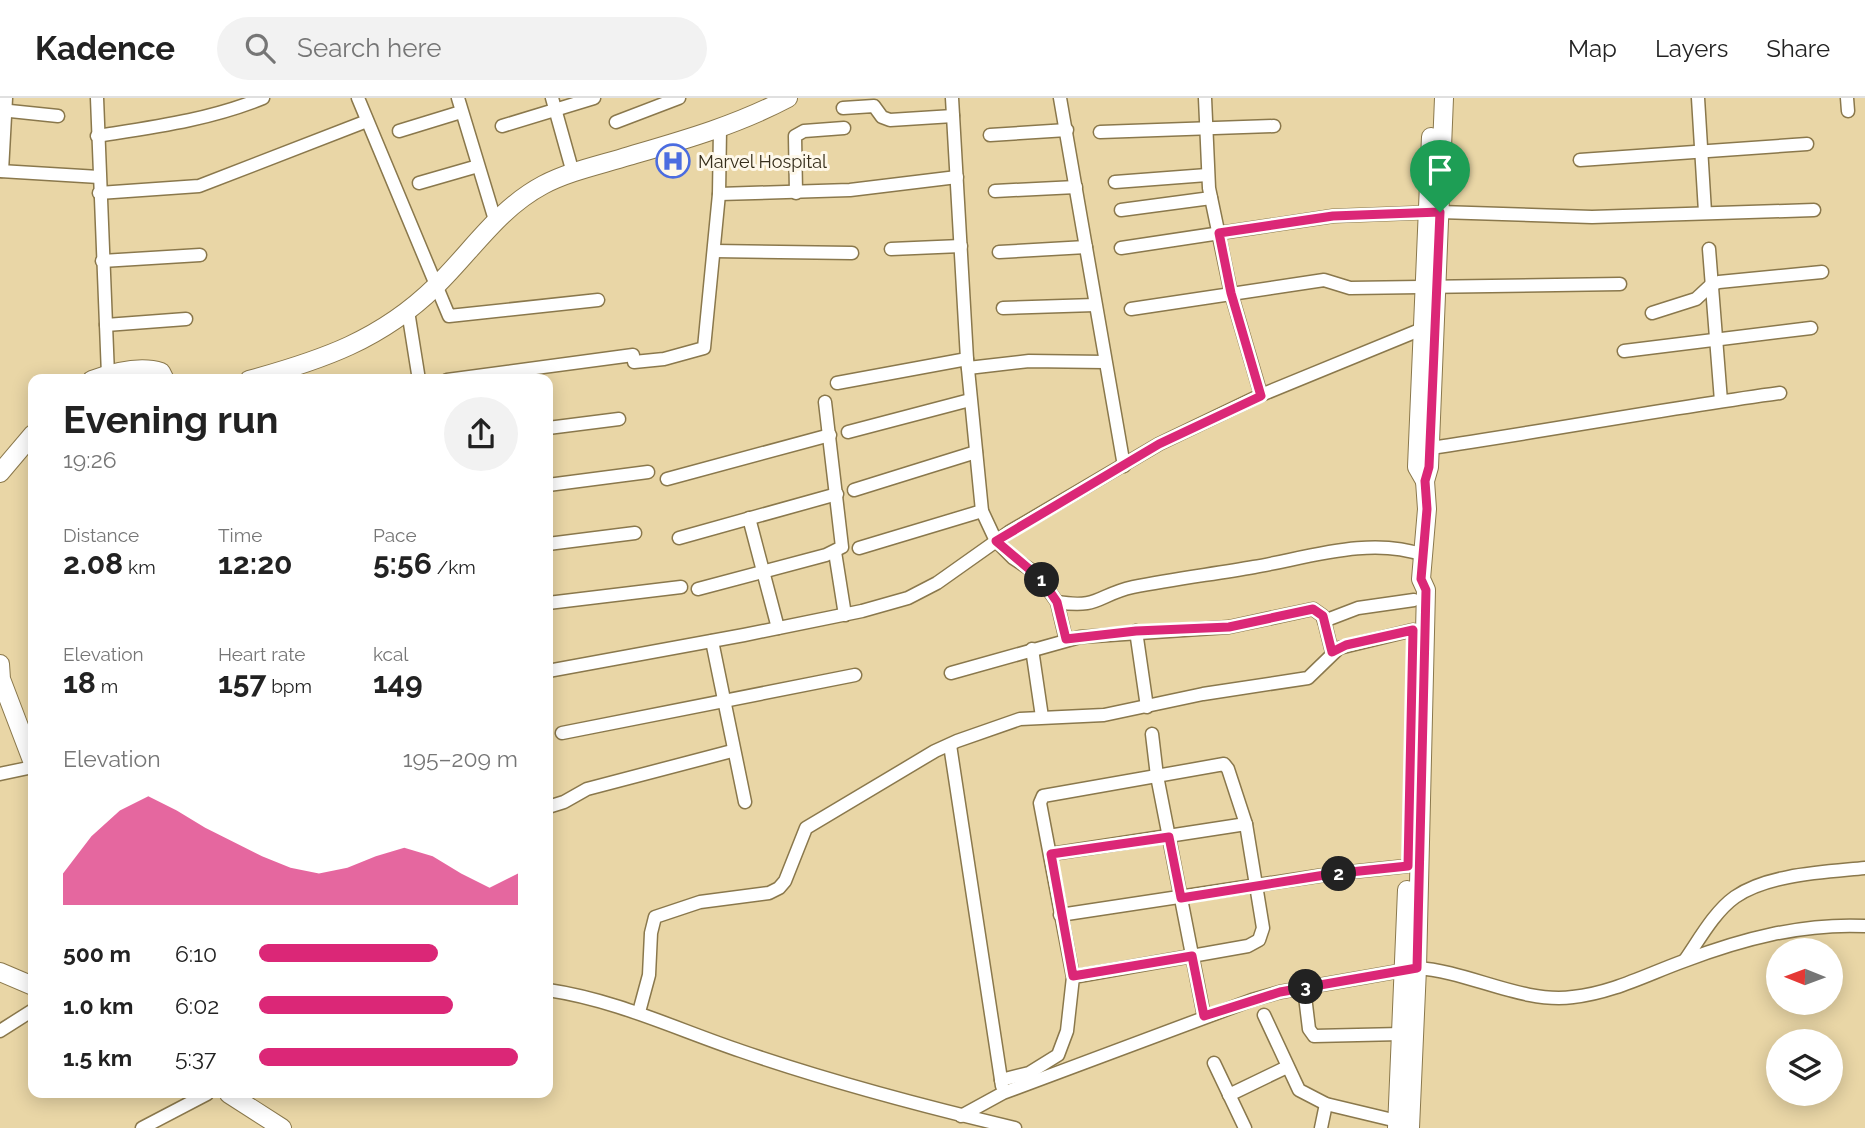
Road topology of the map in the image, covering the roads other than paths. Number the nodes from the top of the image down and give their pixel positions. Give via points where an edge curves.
1 (97, 98) edge
2 (263, 98) edge
3 (358, 98) edge
4 (458, 98) edge
5 (594, 98) edge
6 (679, 98) edge
7 (788, 98) edge
8 (951, 98) edge
9 (1060, 98) edge
10 (1205, 98) edge
11 (1433, 98) edge
12 (1444, 98) edge
13 (1698, 98) edge
14 (554, 104) edge
15 (3, 106) edge
16 (843, 108) dead end
17 (461, 112) junction
18 (58, 116) dead end
19 (953, 116) junction
20 (368, 121) junction
21 (616, 122) dead end
22 (502, 126) dead end
23 (1274, 126) dead end
24 (845, 128) dead end
25 (1206, 128) junction
26 (720, 130) junction
27 (1067, 130) junction
28 (399, 131) dead end
29 (1100, 132) dead end
30 (97, 135) junction
31 (990, 135) dead end
32 (1807, 144) dead end
33 (1701, 152) junction
34 (1580, 160) dead end
35 (478, 166) junction
36 (1, 171) edge
37 (573, 173) junction
38 (1207, 175) junction
39 (99, 177) junction
40 (957, 177) junction
41 (1115, 182) dead end
42 (419, 183) dead end
43 (1076, 187) junction
44 (995, 191) dead end
45 (796, 192) junction
46 (99, 193) junction
47 (719, 194) junction
48 (1211, 198) junction
49 (1121, 210) dead end
50 (1814, 210) dead end
51 (1434, 212) junction
52 (1704, 212) junction
53 (495, 220) junction
54 (1219, 233) junction
55 (961, 246) junction
56 (1086, 247) junction
57 (891, 248) dead end
58 (1121, 248) dead end
59 (1709, 249) dead end
60 (714, 251) junction
61 (999, 252) dead end
62 (852, 253) dead end
63 (200, 255) dead end
64 (102, 261) junction
65 (1822, 272) dead end
66 (1620, 284) dead end
67 (1430, 285) junction
68 (1711, 285) junction
69 (435, 287) junction
70 (1231, 293) junction
71 (598, 300) dead end
72 (1095, 305) junction
73 (1003, 308) dead end
74 (1131, 309) dead end
75 (408, 311) junction
76 (1653, 313) dead end
77 (186, 319) dead end
78 (106, 325) junction
79 (1811, 328) dead end
80 (1422, 329) junction
81 (1716, 338) junction
82 (1624, 351) dead end
83 (1105, 362) junction
84 (968, 364) junction
85 (100, 374) edge
86 (124, 374) edge
87 (162, 374) edge
88 (271, 374) edge
89 (418, 374) edge
90 (498, 374) edge
91 (836, 383) dead end
92 (1780, 393) dead end
93 (1261, 396) junction
94 (970, 400) junction
95 (1721, 401) junction
96 (825, 402) dead end
97 (619, 419) dead end
98 (553, 427) edge
99 (848, 432) dead end
100 (830, 435) junction
101 (28, 440) edge
102 (1430, 448) junction
103 (976, 452) junction
104 (1124, 466) junction
105 (648, 472) dead end
106 (0, 473) edge
107 (667, 479) dead end
108 (1425, 481) junction
109 (553, 484) edge
110 (854, 490) dead end
111 (837, 494) junction
112 (982, 511) junction
113 (749, 518) junction
114 (635, 533) dead end
115 (679, 537) dead end
116 (996, 541) junction
117 (553, 543) edge
118 (1424, 547) junction
119 (859, 548) dead end
120 (835, 552) junction
121 (763, 570) junction
122 (1421, 579) junction
123 (681, 587) dead end
124 (698, 589) dead end
125 (1414, 600) junction
126 (553, 602) edge
127 (1057, 602) junction
128 (845, 615) junction
129 (1324, 621) junction
130 (778, 628) junction
131 (1413, 630) junction
132 (1136, 631) junction
133 (1066, 639) junction
134 (712, 641) junction
135 (1032, 649) junction
136 (1332, 652) junction
137 (553, 670) edge
138 (0, 673) edge
139 (951, 673) dead end
140 (855, 675) dead end
141 (722, 700) junction
142 (1147, 707) junction
143 (1042, 717) junction
144 (562, 733) dead end
145 (1152, 734) dead end
146 (950, 744) junction
147 (28, 751) edge
148 (732, 751) junction
149 (28, 766) edge
150 (0, 774) edge
151 (1157, 776) junction
152 (745, 802) dead end
153 (553, 805) edge
154 (1246, 824) junction
155 (1169, 837) junction
156 (1051, 854) junction
157 (1408, 866) junction
158 (1865, 868) edge
159 (1258, 887) junction
160 (1181, 898) junction
161 (1060, 915) junction
162 (1865, 926) edge
163 (1192, 956) junction
164 (1684, 960) junction
165 (1411, 968) junction
166 (0, 972) edge
167 (1073, 976) junction
168 (28, 985) edge
169 (1304, 988) junction
170 (553, 991) edge
171 (639, 1012) junction
172 (28, 1013) edge
173 (1264, 1015) dead end
174 (1204, 1016) junction
175 (0, 1031) edge
176 (1401, 1034) junction
177 (1214, 1063) dead end
178 (1287, 1067) junction
179 (1002, 1087) junction
180 (1229, 1095) junction
181 (199, 1098) edge
182 (234, 1098) edge
183 (1326, 1104) junction
184 (961, 1116) junction
185 (272, 1126) edge
186 (1402, 1126) edge
187 (142, 1128) edge
188 (1015, 1128) edge
189 (1245, 1128) edge
190 (1321, 1128) edge

1 - 30 street
2 - 30 street via 184,123
3 - 20 street
4 - 17 street
5 - 14 street
6 - 21 street
7 - 26 street
8 - 19 street
9 - 27 street
10 - 25 street
11 - 51 street
12 - 51 street
13 - 33 street
14 - 22 street
14 - 37 street
15 - 18 street
15 - 36 street
16 - 19 street via 874,106 890,120
17 - 28 street
17 - 35 street
19 - 40 street
20 - 46 street via 199,186
20 - 69 street
23 - 25 street
24 - 45 street via 804,131 795,136
25 - 29 street
25 - 38 street
26 - 37 street
26 - 47 street
27 - 31 street
27 - 43 street
30 - 39 street
32 - 33 street
33 - 34 street
33 - 52 street
35 - 42 street
35 - 53 street
36 - 39 street
37 - 53 street via 526,195
38 - 41 street
38 - 48 street
39 - 46 street
40 - 45 street
40 - 55 street
43 - 44 street
43 - 56 street
45 - 47 street
46 - 64 street
47 - 60 street
48 - 49 street
48 - 54 street
50 - 52 street
51 - 52 street via 1592,217
51 - 54 street via 1333,216
51 - 67 street
53 - 69 street
54 - 58 street
54 - 70 street
55 - 57 street
55 - 84 street
56 - 61 street
56 - 72 street
59 - 68 street
60 - 62 street
60 - 90 street via 704,348 664,359 634,358
63 - 64 street
64 - 78 street
65 - 68 street
66 - 67 street
67 - 70 street via 1350,288 1324,279
67 - 80 street
67 - 102 street
68 - 76 street via 1696,299
68 - 81 street
69 - 71 street via 446,313 454,317
69 - 75 street
70 - 74 street
70 - 93 street
72 - 73 street
72 - 83 street
75 - 88 street via 347,348
75 - 89 street
77 - 78 street
78 - 85 street
79 - 81 street
80 - 93 street
80 - 108 street via 1417,467
81 - 82 street
81 - 95 street
83 - 84 street
83 - 104 street
84 - 91 street
84 - 94 street
86 - 87 street via 155,370
92 - 95 street
93 - 104 street via 1159,444
94 - 99 street
94 - 103 street
95 - 102 street
96 - 100 street
97 - 98 street
100 - 107 street
100 - 111 street
101 - 106 street
102 - 108 street
103 - 110 street
103 - 112 street
104 - 116 street
105 - 109 street
108 - 118 street
111 - 113 street
111 - 120 street via 842,543
112 - 116 street
112 - 119 street
113 - 115 street
113 - 121 street
114 - 117 street
116 - 127 street via 1037,574
116 - 128 street via 924,591
118 - 122 street
118 - 127 street via 1348,551 1130,588 1087,605
120 - 121 street
120 - 128 street
121 - 124 street
121 - 130 street
122 - 125 street
122 - 165 street via 1426,590
123 - 126 street
125 - 129 street via 1358,608
125 - 131 street
127 - 133 street
128 - 130 street
129 - 132 street via 1321,612 1313,609 1229,627
129 - 136 street
130 - 134 street
131 - 136 street
131 - 157 street
132 - 133 street
132 - 142 street
133 - 135 street
134 - 137 street
134 - 141 street
135 - 139 street
135 - 143 street
136 - 142 street via 1308,678
138 - 147 street
140 - 141 street
141 - 144 street
141 - 148 street
142 - 143 street via 1087,717
143 - 146 street via 1000,725
145 - 151 street
146 - 171 street via 806,828 779,888 700,902 655,917 647,988
146 - 179 street
148 - 152 street
148 - 153 street via 587,789
149 - 150 street
151 - 154 street via 1224,764
151 - 155 street
151 - 156 street via 1043,796 1040,803
154 - 155 street
154 - 159 street
155 - 156 street
155 - 160 street
156 - 161 street
157 - 159 street
157 - 165 street
158 - 164 street via 1782,879 1747,891 1723,908
159 - 160 street
159 - 163 street via 1263,928 1259,940
160 - 161 street
160 - 163 street
161 - 167 street
162 - 164 street via 1787,931
163 - 167 street
163 - 174 street
164 - 165 street via 1617,987 1569,998
165 - 169 street
165 - 176 street
165 - 186 street
166 - 168 street
167 - 179 street via 1067,1031 1058,1055
169 - 174 street
169 - 176 street via 1314,1036
170 - 171 street
171 - 184 street via 825,1079
172 - 175 street
173 - 178 street
174 - 179 street
176 - 186 street
177 - 180 street
178 - 180 street
178 - 183 street via 1299,1090
179 - 184 street
180 - 189 street
181 - 187 street
182 - 185 street
183 - 186 street
183 - 190 street
184 - 188 street

